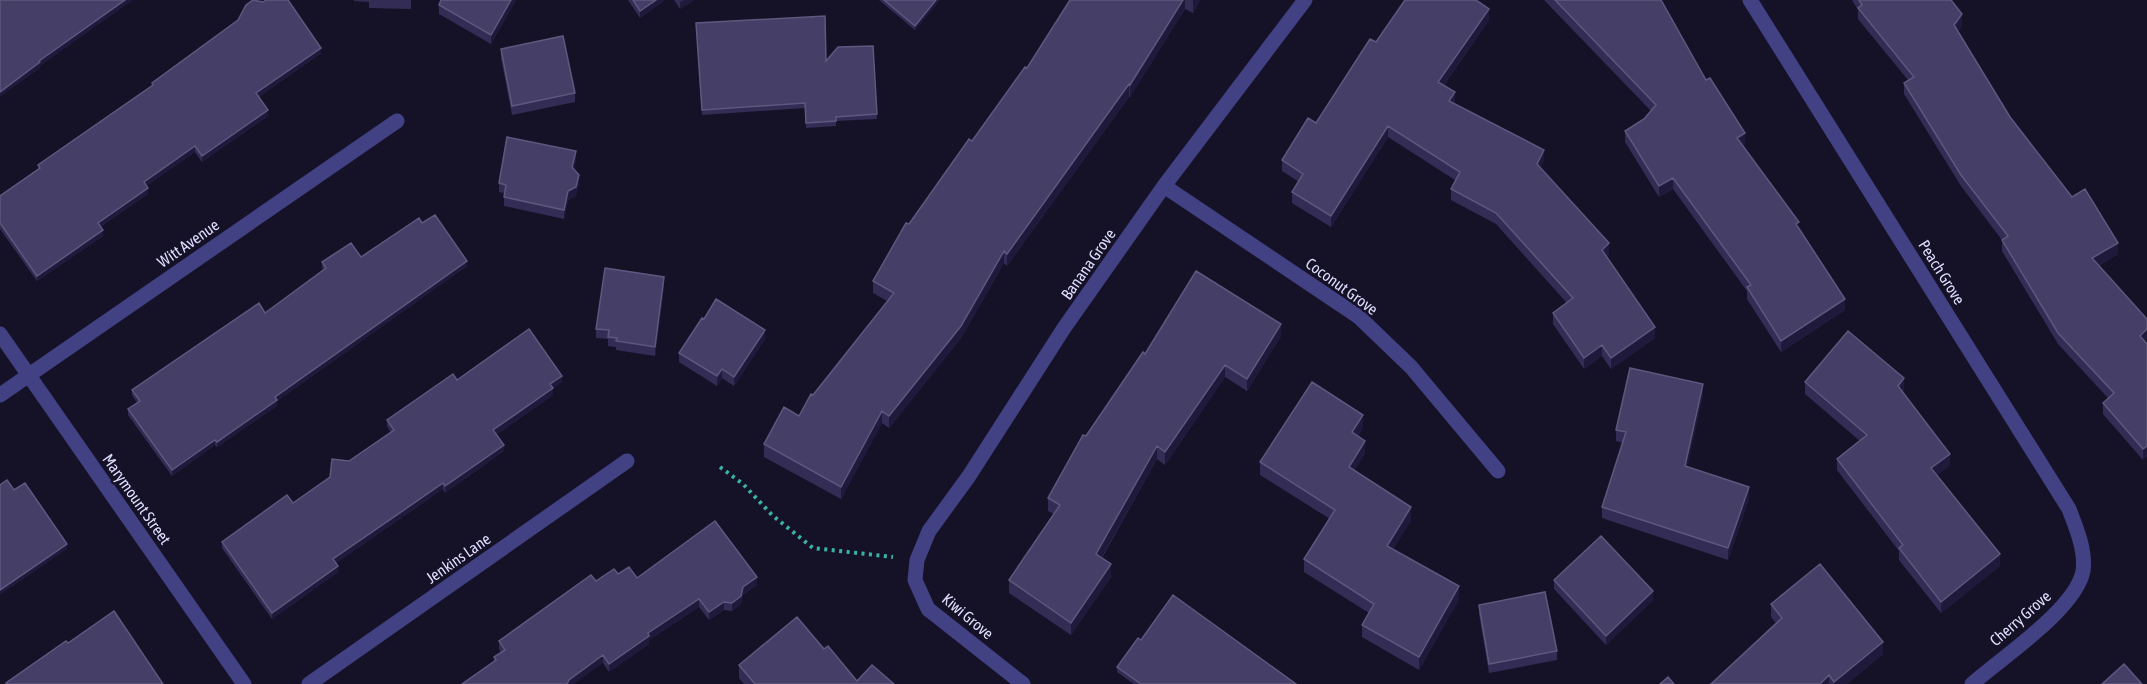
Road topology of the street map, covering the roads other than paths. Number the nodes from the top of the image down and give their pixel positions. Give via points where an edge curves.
1 (1305, 0) edge
2 (1750, 0) edge
3 (397, 121) dead end
4 (1164, 186) junction
5 (0, 334) edge
6 (28, 375) junction
7 (0, 395) edge
8 (627, 461) dead end
9 (1498, 471) dead end
10 (917, 560) joint
11 (2083, 571) joint
12 (244, 684) edge
13 (309, 684) edge
14 (1023, 684) edge
15 (1972, 684) edge

1 - 4 street, Banana Grove
2 - 11 street, Peach Grove via 2069,508 2080,539
3 - 6 street, Witt Avenue
4 - 9 street, Coconut Grove via 1359,317 1411,368
4 - 10 street, Banana Grove via 929,531
5 - 6 street, Marymount Street
6 - 7 street, Witt Avenue
6 - 12 street, Marymount Street
8 - 13 street, Jenkins Lane
10 - 14 street, Kiwi Grove via 915,580 928,609
11 - 15 street, Cherry Grove via 2072,595 2052,617

